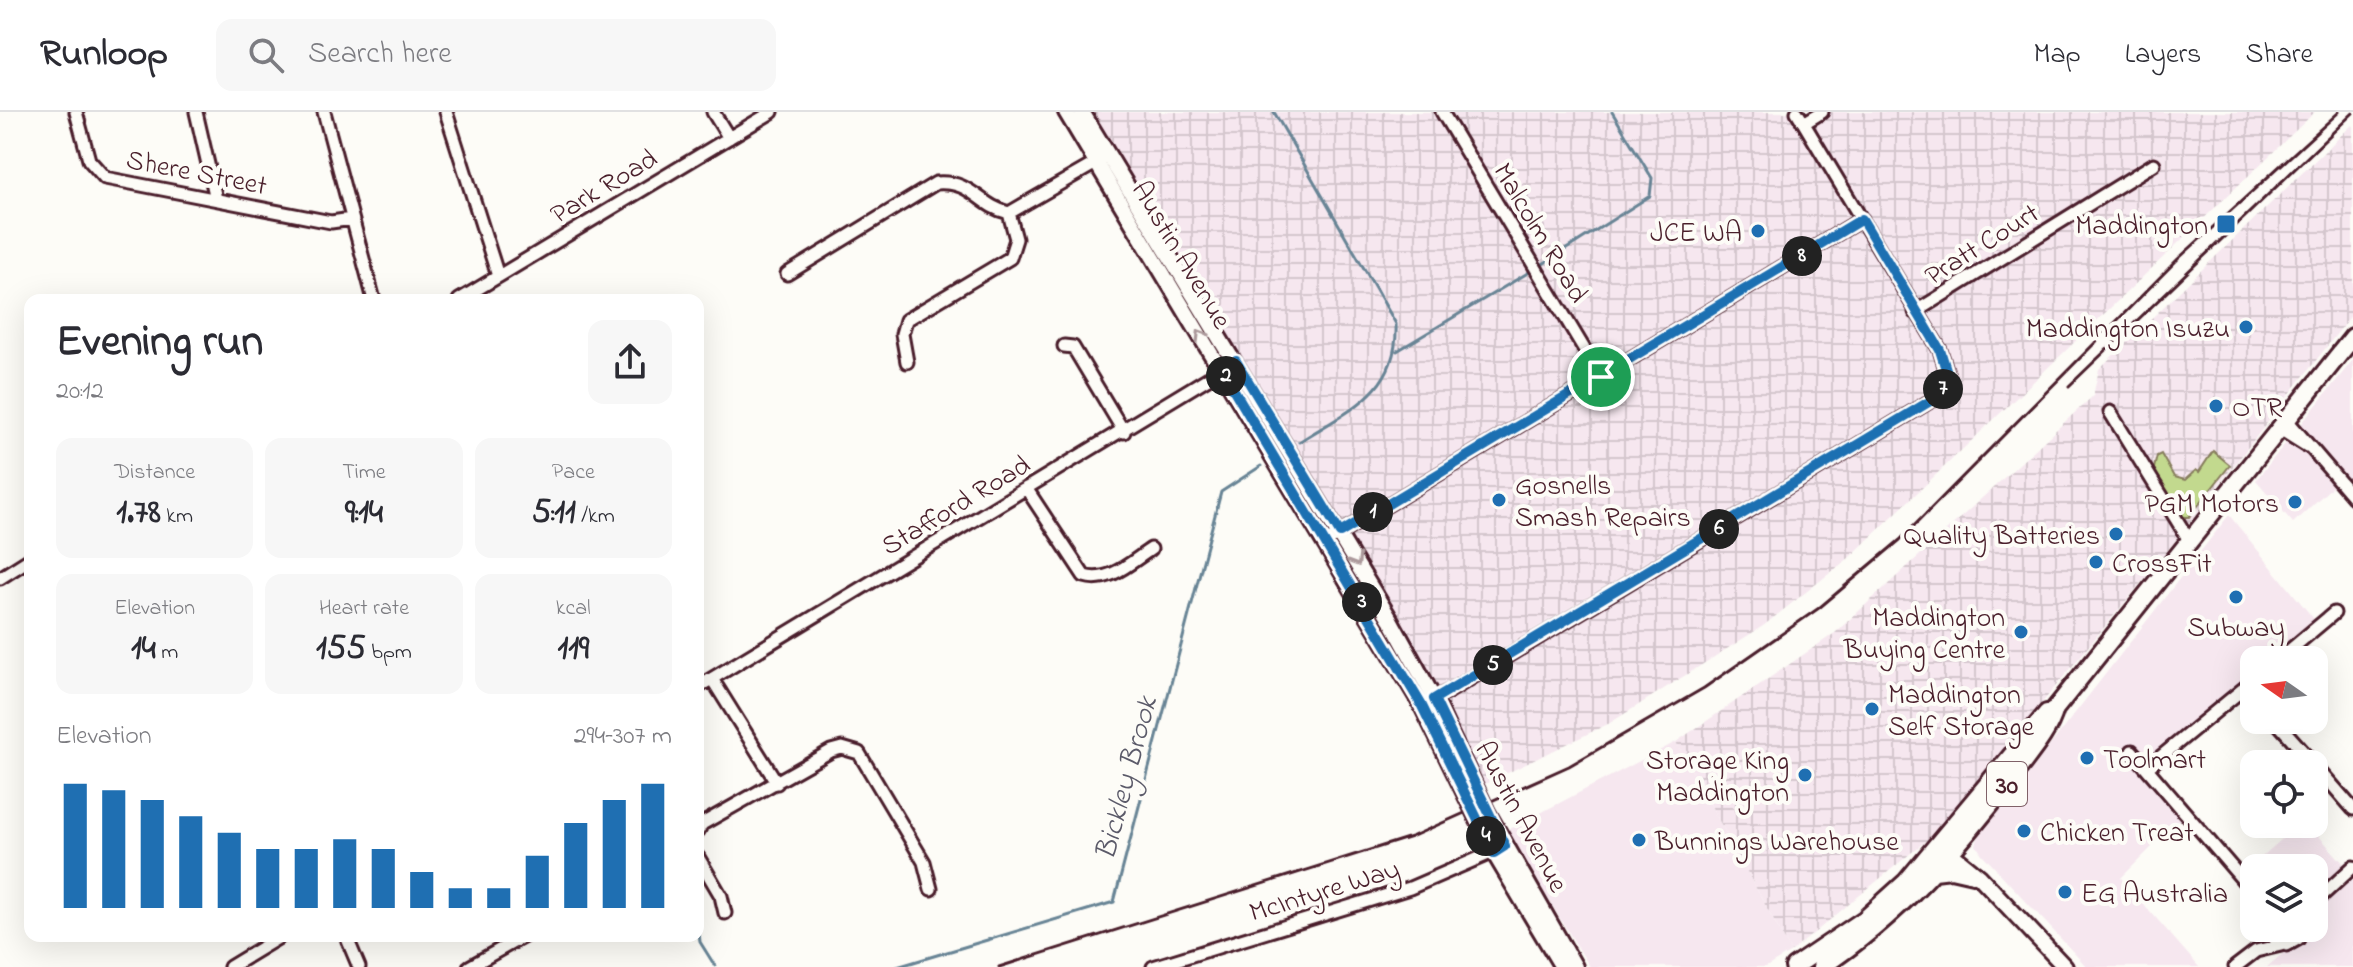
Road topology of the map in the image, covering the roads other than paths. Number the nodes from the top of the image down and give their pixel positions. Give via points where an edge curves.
1 (76, 112) edge
2 (196, 112) edge
3 (324, 112) edge
4 (446, 112) edge
5 (713, 112) edge
6 (772, 112) edge
7 (1066, 112) edge
8 (1082, 112) edge
9 (1442, 112) edge
10 (1822, 112) edge
11 (1801, 117) edge
12 (729, 138) junction
13 (1111, 154) junction
14 (1097, 162) junction
15 (2154, 164) dead end
16 (216, 199) junction
17 (1009, 213) junction
18 (352, 219) junction
19 (1862, 219) junction
20 (787, 274) dead end
21 (498, 276) junction
22 (372, 294) edge
23 (469, 294) edge
24 (1915, 312) junction
25 (2353, 337) edge
26 (1064, 346) dead end
27 (1236, 361) junction
28 (907, 362) dead end
29 (1222, 370) junction
30 (1601, 377) junction
31 (2110, 412) dead end
32 (2284, 424) junction
33 (1124, 432) junction
34 (1026, 488) junction
35 (2353, 497) edge
36 (1340, 533) junction
37 (2189, 540) junction
38 (1326, 542) junction
39 (1151, 549) dead end
40 (24, 563) edge
41 (0, 578) edge
42 (2334, 613) dead end
43 (2295, 646) edge
44 (712, 679) junction
45 (704, 684) edge
46 (2240, 696) edge
47 (1428, 701) junction
48 (2287, 734) edge
49 (2302, 750) edge
50 (2132, 751) dead end
51 (2147, 768) junction
52 (2328, 780) edge
53 (777, 783) junction
54 (2353, 809) edge
55 (704, 823) edge
56 (1948, 845) junction
57 (1500, 850) junction
58 (704, 867) edge
59 (2353, 867) edge
60 (1934, 871) junction
61 (1976, 875) junction
62 (2240, 877) edge
63 (931, 889) dead end
64 (2328, 890) edge
65 (725, 913) dead end
66 (271, 942) edge
67 (349, 942) edge
68 (513, 942) edge
69 (2263, 942) edge
70 (2278, 942) edge
71 (2295, 942) edge
72 (2281, 945) junction
73 (2256, 951) junction
74 (230, 967) edge
75 (359, 967) edge
76 (469, 967) edge
77 (1153, 967) edge
78 (1562, 967) edge
79 (1575, 967) edge
80 (1794, 967) edge
81 (1821, 967) edge
82 (2065, 967) edge
83 (2235, 967) edge

1 - 16 street, Shere Street via 89,160 105,178
2 - 16 street
3 - 18 street
4 - 21 street
5 - 12 street
6 - 12 street, Park Road
7 - 14 main road, Austin Avenue
8 - 13 main road, Austin Avenue
9 - 30 street, Malcolm Road
10 - 11 street
11 - 19 street
12 - 21 street, Park Road
13 - 14 street
13 - 27 main road, Austin Avenue
14 - 17 street
29 -> 14 main road, Austin Avenue
15 - 24 street, Pratt Court
16 - 18 street, Shere Street via 331,222
17 - 20 street via 998,211 963,185 936,183
17 - 28 street via 1016,239 1010,258 906,320 902,334
18 - 22 street
19 - 24 street
19 - 30 street
21 - 23 street, Park Road
24 - 47 street via 1940,350 1949,379 1937,397
25 - 32 highway, 30
26 - 33 street via 1073,347
27 - 29 street, Stafford Road
27 - 36 main road, Austin Avenue
29 - 33 street, Stafford Road
29 - 38 main road, Austin Avenue
30 - 36 street
31 - 37 street
32 - 35 street via 2301,432 2307,446
32 - 37 highway, 30
33 - 34 street, Stafford Road
34 - 39 street via 1084,576 1109,576
34 - 44 street, Stafford Road
36 - 38 street
36 -> 47 main road, Austin Avenue
37 - 56 highway, 30 via 2055,709 2044,715
38 - 47 main road, Austin Avenue
40 - 41 street
42 - 43 street
44 - 45 street, Stafford Road
44 - 53 street
46 - 51 street
47 - 57 main road, Austin Avenue
48 - 49 street
50 - 51 street
51 - 62 street
52 - 54 street
53 - 55 street
53 - 63 street via 831,751 859,753 924,862
56 - 60 highway, 30
56 - 61 main road
56 - 80 highway, 30 via 1871,914
57 - 77 street, McIntyre Way via 1410,888
57 - 78 main road, Austin Avenue
57 - 79 main road, Austin Avenue
58 - 65 street
59 - 64 street
60 - 61 highway
60 - 81 highway, 30 via 1880,923
61 - 82 main road
66 - 74 street
67 - 75 street
68 - 76 street
69 - 73 street
70 - 72 street
71 - 72 street
72 - 73 street
73 - 83 street

